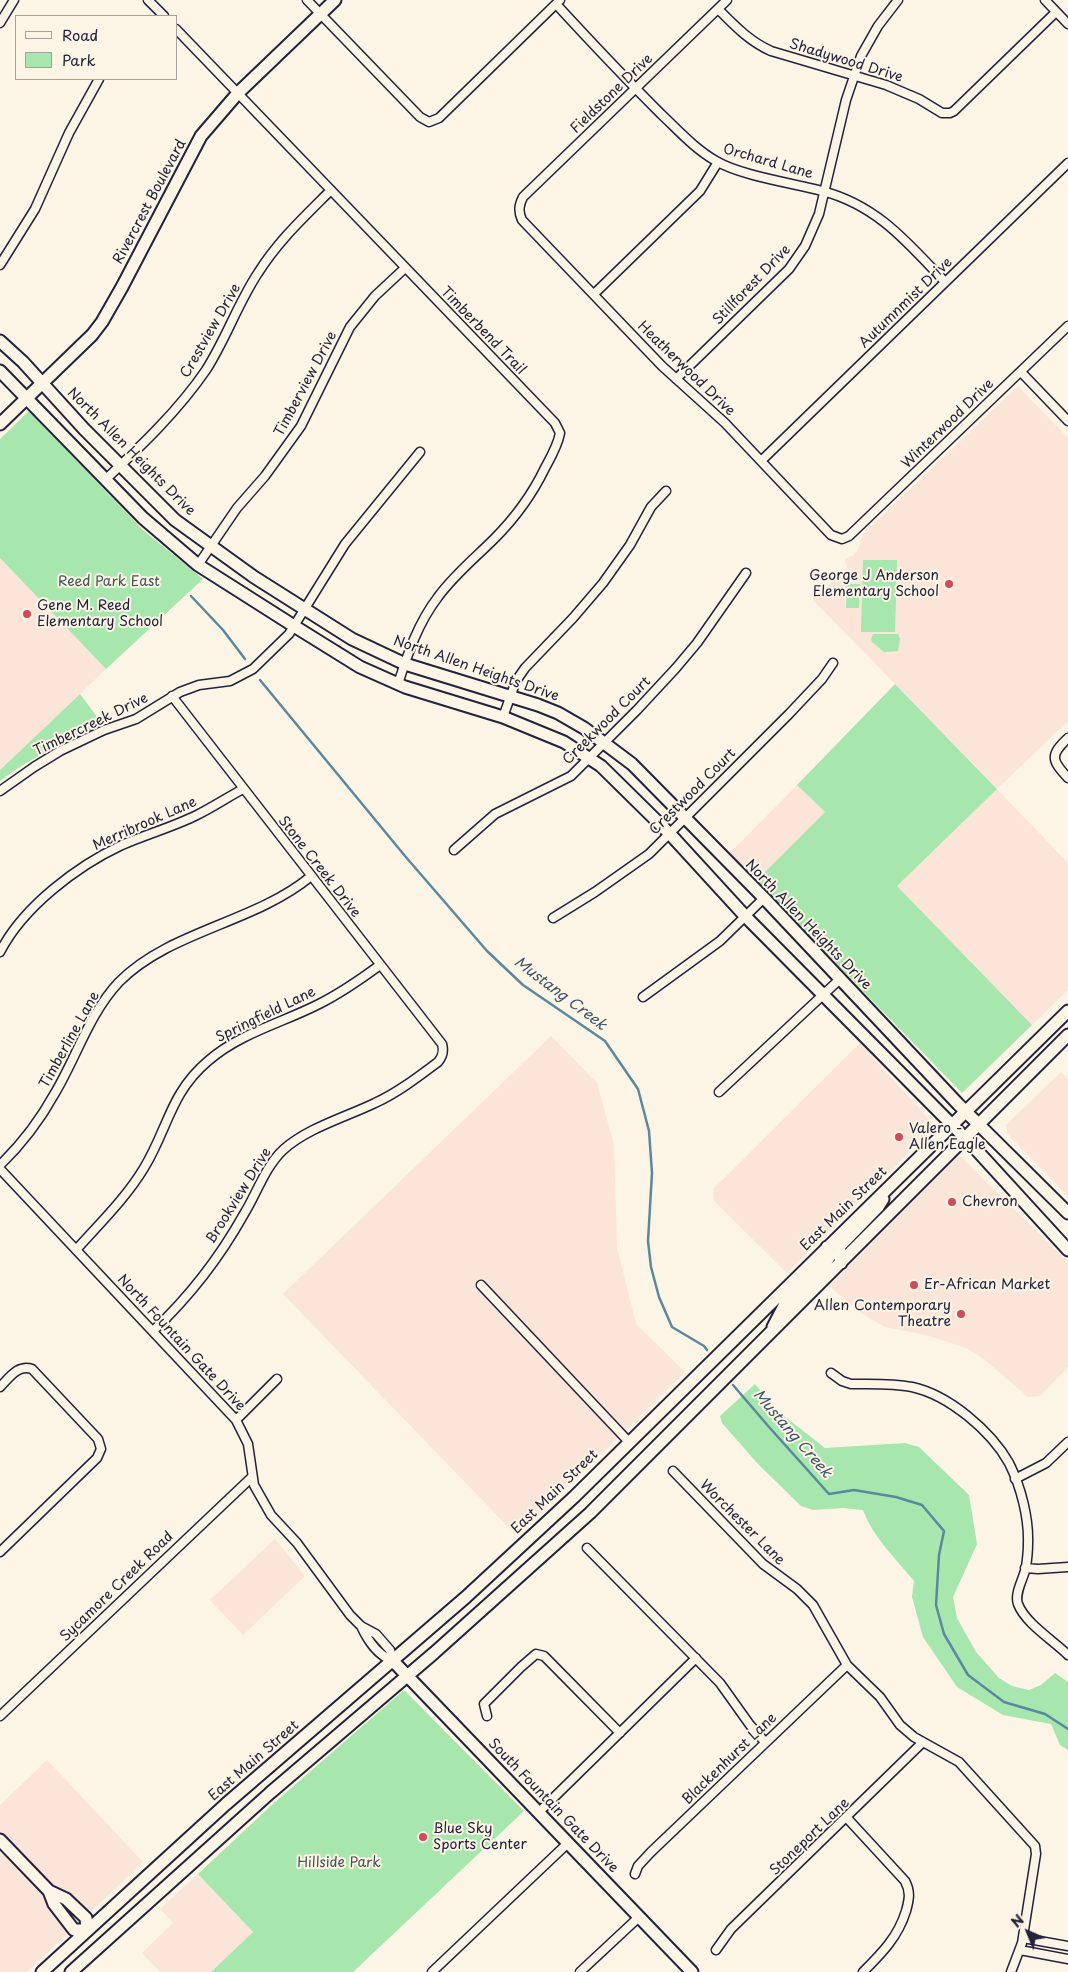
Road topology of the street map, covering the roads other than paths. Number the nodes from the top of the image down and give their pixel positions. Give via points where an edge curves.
1 (14, 0) edge
2 (148, 0) edge
3 (307, 0) edge
4 (335, 0) edge
5 (727, 0) edge
6 (898, 0) edge
7 (1045, 0) edge
8 (558, 2) edge
9 (718, 9) junction
10 (157, 10) junction
11 (1056, 12) junction
12 (320, 14) junction
13 (152, 15) edge
14 (163, 15) edge
15 (0, 23) edge
16 (1068, 24) edge
17 (178, 31) edge
18 (854, 75) junction
19 (98, 80) edge
20 (636, 89) junction
21 (238, 93) junction
22 (718, 162) junction
23 (1068, 163) edge
24 (331, 190) junction
25 (825, 191) junction
26 (519, 208) joint
27 (0, 265) edge
28 (405, 268) junction
29 (945, 282) junction
30 (594, 294) junction
31 (1068, 326) edge
32 (0, 341) edge
33 (0, 371) edge
34 (1021, 372) junction
35 (676, 379) junction
36 (42, 384) junction
37 (28, 398) junction
38 (1068, 422) edge
39 (0, 424) edge
40 (420, 452) dead end
41 (761, 461) junction
42 (120, 466) junction
43 (106, 479) junction
44 (666, 492) dead end
45 (844, 539) joint
46 (211, 546) junction
47 (198, 565) junction
48 (746, 573) dead end
49 (304, 609) junction
50 (294, 626) junction
51 (833, 663) dead end
52 (405, 664) junction
53 (398, 684) junction
54 (172, 696) junction
55 (510, 696) junction
56 (503, 717) junction
57 (1068, 738) edge
58 (605, 742) junction
59 (590, 757) junction
60 (1068, 778) edge
61 (243, 789) junction
62 (0, 790) edge
63 (686, 818) junction
64 (670, 834) junction
65 (454, 850) dead end
66 (310, 877) junction
67 (764, 898) junction
68 (746, 917) junction
69 (554, 918) dead end
70 (0, 952) edge
71 (380, 966) junction
72 (840, 979) junction
73 (823, 995) junction
74 (643, 997) dead end
75 (1068, 1011) edge
76 (1068, 1035) edge
77 (443, 1054) joint
78 (720, 1092) dead end
79 (965, 1111) junction
80 (952, 1124) junction
81 (978, 1124) junction
82 (965, 1138) junction
83 (0, 1165) edge
84 (0, 1170) edge
85 (889, 1186) junction
86 (1068, 1214) edge
87 (827, 1247) junction
88 (76, 1250) junction
89 (1068, 1250) edge
90 (842, 1263) junction
91 (481, 1285) dead end
92 (153, 1331) junction
93 (771, 1333) junction
94 (831, 1373) dead end
95 (278, 1379) dead end
96 (0, 1387) edge
97 (236, 1420) junction
98 (629, 1442) junction
99 (1068, 1442) edge
100 (673, 1471) dead end
101 (252, 1477) junction
102 (1015, 1479) junction
103 (587, 1548) dead end
104 (0, 1552) edge
105 (1068, 1567) edge
106 (1026, 1568) junction
107 (1068, 1655) edge
108 (696, 1658) junction
109 (393, 1660) junction
110 (847, 1665) junction
111 (407, 1675) junction
112 (0, 1716) edge
113 (487, 1716) dead end
114 (620, 1733) junction
115 (765, 1742) junction
116 (923, 1742) junction
117 (257, 1778) junction
118 (270, 1792) junction
119 (538, 1813) junction
120 (847, 1818) junction
121 (0, 1840) edge
122 (568, 1843) junction
123 (635, 1874) dead end
124 (49, 1891) junction
125 (639, 1917) junction
126 (87, 1930) junction
127 (1023, 1938) junction
128 (100, 1944) junction
129 (1068, 1946) edge
130 (716, 1950) dead end
131 (1020, 1950) junction
132 (1068, 1959) edge
133 (76, 1970) edge
134 (42, 1972) edge
135 (432, 1972) edge
136 (580, 1972) edge
137 (692, 1972) edge
138 (863, 1972) edge
139 (1010, 1972) edge

1 - 15 street
2 - 10 street
3 - 12 street
4 - 12 main road, Rivercrest Boulevard
5 - 9 street, Fieldstone Drive
6 - 18 street, Stillforest Drive via 873,33
7 - 11 street
8 - 12 street via 439,118 428,122 420,118
8 - 20 street, Orchard Lane
9 - 18 street, Shadywood Drive via 758,45
9 - 20 street, Fieldstone Drive
10 - 13 street
10 - 14 street
11 - 16 street
11 - 18 street, Shadywood Drive via 950,113 942,113 919,99
12 - 21 main road, Rivercrest Boulevard
17 - 21 street, Timberbend Trail
18 - 25 street, Stillforest Drive
19 - 27 street via 34,209
20 - 22 street, Orchard Lane via 694,146
20 - 26 street, Fieldstone Drive via 523,197
21 - 24 street, Timberbend Trail
21 - 36 main road, Rivercrest Boulevard via 212,122 190,156 102,322
22 - 25 street, Orchard Lane
22 - 30 street via 700,192
23 - 29 street, Autumnmist Drive
24 - 28 street, Timberbend Trail
24 - 42 street, Crestview Drive via 285,236 257,274 207,368 191,391
25 - 29 street, Orchard Lane via 875,214 900,234
25 - 35 street, Stillforest Drive via 813,231 794,262
26 - 30 street, Heatherwood Drive via 522,220
28 - 46 street, Timberview Drive via 375,296 350,327 301,426
28 - 52 street, Timberbend Trail via 555,423 560,433 532,493 509,523 438,596 418,629
29 - 41 street, Autumnmist Drive
30 - 35 street, Heatherwood Drive
31 - 34 street, Winterwood Drive
32 - 36 main road, North Allen Heights Drive
33 - 37 main road
34 - 38 street
34 - 45 street, Winterwood Drive
35 - 41 street, Heatherwood Drive
36 - 37 main road, Rivercrest Boulevard
36 - 42 main road, North Allen Heights Drive
37 - 39 main road, Rivercrest Boulevard
37 - 43 main road
40 - 49 street, Timbercreek Drive via 345,544
41 - 45 street, Heatherwood Drive via 832,535
42 - 43 street, Crestview Drive
42 - 46 main road, North Allen Heights Drive via 175,520
43 - 47 main road
44 - 55 street via 652,507 603,583 525,668
46 - 47 street, Timberview Drive
46 - 49 main road, North Allen Heights Drive
47 - 50 main road
48 - 58 street, Creekwood Court via 697,643
49 - 50 street, Timbercreek Drive
49 - 52 main road, North Allen Heights Drive via 352,639
50 - 53 main road via 360,666
50 - 54 street, Timbercreek Drive via 269,655 243,675
51 - 63 street, Crestwood Court via 789,714
52 - 53 street, Timberbend Trail
52 - 55 main road, North Allen Heights Drive
53 - 56 main road
54 - 61 street, Stone Creek Drive
54 - 62 street, Timbercreek Drive via 136,719 60,751
55 - 56 street
55 - 58 main road, North Allen Heights Drive via 558,713
56 - 59 main road via 564,742
57 - 60 street via 1054,755 1056,765
58 - 59 street, Creekwood Court
58 - 63 main road, North Allen Heights Drive
59 - 64 main road
59 - 65 street, Creekwood Court via 571,776 495,814
61 - 66 street, Stone Creek Drive
61 - 70 street, Merribrook Lane via 197,815 106,853 73,874 43,898
63 - 64 street, Crestwood Court
63 - 67 main road, North Allen Heights Drive
64 - 68 main road
64 - 69 street, Crestwood Court via 640,862
66 - 71 street, Stone Creek Drive
66 - 83 street, Timberline Lane via 258,910 165,949 135,968 97,1010 55,1093 30,1133
67 - 68 street
67 - 72 main road, North Allen Heights Drive
68 - 73 main road
68 - 74 street via 700,956
71 - 77 street, Stone Creek Drive via 442,1044
71 - 88 street, Springfield Lane via 319,1004 239,1040 207,1061 171,1107 143,1170
72 - 73 street
72 - 79 main road, North Allen Heights Drive
73 - 78 street
73 - 80 main road
75 - 79 main road, East Main Street
76 - 81 main road
77 - 92 street, Brookview Drive via 438,1062 403,1087 307,1133 282,1150 233,1232 193,1289
79 - 80 main road, East Main Street
79 - 81 main road, North Allen Heights Drive
80 - 82 main road
80 - 85 main road, East Main Street
81 - 82 main road
81 - 86 main road, North Allen Heights Drive
82 - 89 main road
82 - 90 main road
84 - 88 street, North Fountain Gate Drive
85 - 87 main road, East Main Street
85 - 90 main road via 878,1207 840,1246
87 - 93 main road via 830,1256 786,1302
87 - 98 main road, East Main Street
88 - 92 street, North Fountain Gate Drive
90 - 93 main road
91 - 98 street
92 - 97 street, North Fountain Gate Drive
93 - 111 main road via 584,1518
94 - 102 street via 851,1384 913,1388 955,1406 996,1443
95 - 97 street
96 - 104 street via 17,1370 32,1370 92,1432 101,1449 97,1458
97 - 101 street, North Fountain Gate Drive via 248,1444
98 - 109 main road, East Main Street via 466,1597
99 - 102 street via 1046,1463
100 - 110 street, Worchester Lane via 763,1564 813,1605
101 - 109 street, North Fountain Gate Drive via 271,1515 297,1543 361,1626 368,1641 383,1657
101 - 112 street, Sycamore Creek Road
102 - 106 street via 1026,1517
103 - 108 street
105 - 106 street
106 - 107 street via 1017,1602 1030,1621
108 - 114 street
108 - 115 street via 720,1683
109 - 111 main road, South Fountain Gate Drive
109 - 117 main road, East Main Street
110 - 115 street, Blackenhurst Lane
110 - 116 street, Worchester Lane via 880,1697 900,1725
111 - 118 main road
111 - 119 main road, South Fountain Gate Drive
113 - 114 street via 484,1704 536,1654 544,1656
114 - 119 street
115 - 123 street, Blackenhurst Lane via 651,1852
116 - 120 street, Stoneport Lane
116 - 127 street, Worchester Lane via 966,1768 1036,1850
117 - 118 main road
117 - 126 main road, East Main Street
118 - 128 main road
119 - 122 main road, South Fountain Gate Drive
120 - 130 street, Stoneport Lane via 731,1929
120 - 138 street via 905,1881 910,1894 897,1934
121 - 124 main road
122 - 125 main road, South Fountain Gate Drive
122 - 135 street
124 - 126 main road via 66,1899 86,1918
124 - 126 main road via 54,1904 74,1930
125 - 136 street
125 - 137 main road, South Fountain Gate Drive
126 - 128 main road
126 - 134 main road, East Main Street
127 - 129 street
127 - 131 street
128 - 133 main road
131 - 132 street
131 - 139 street

